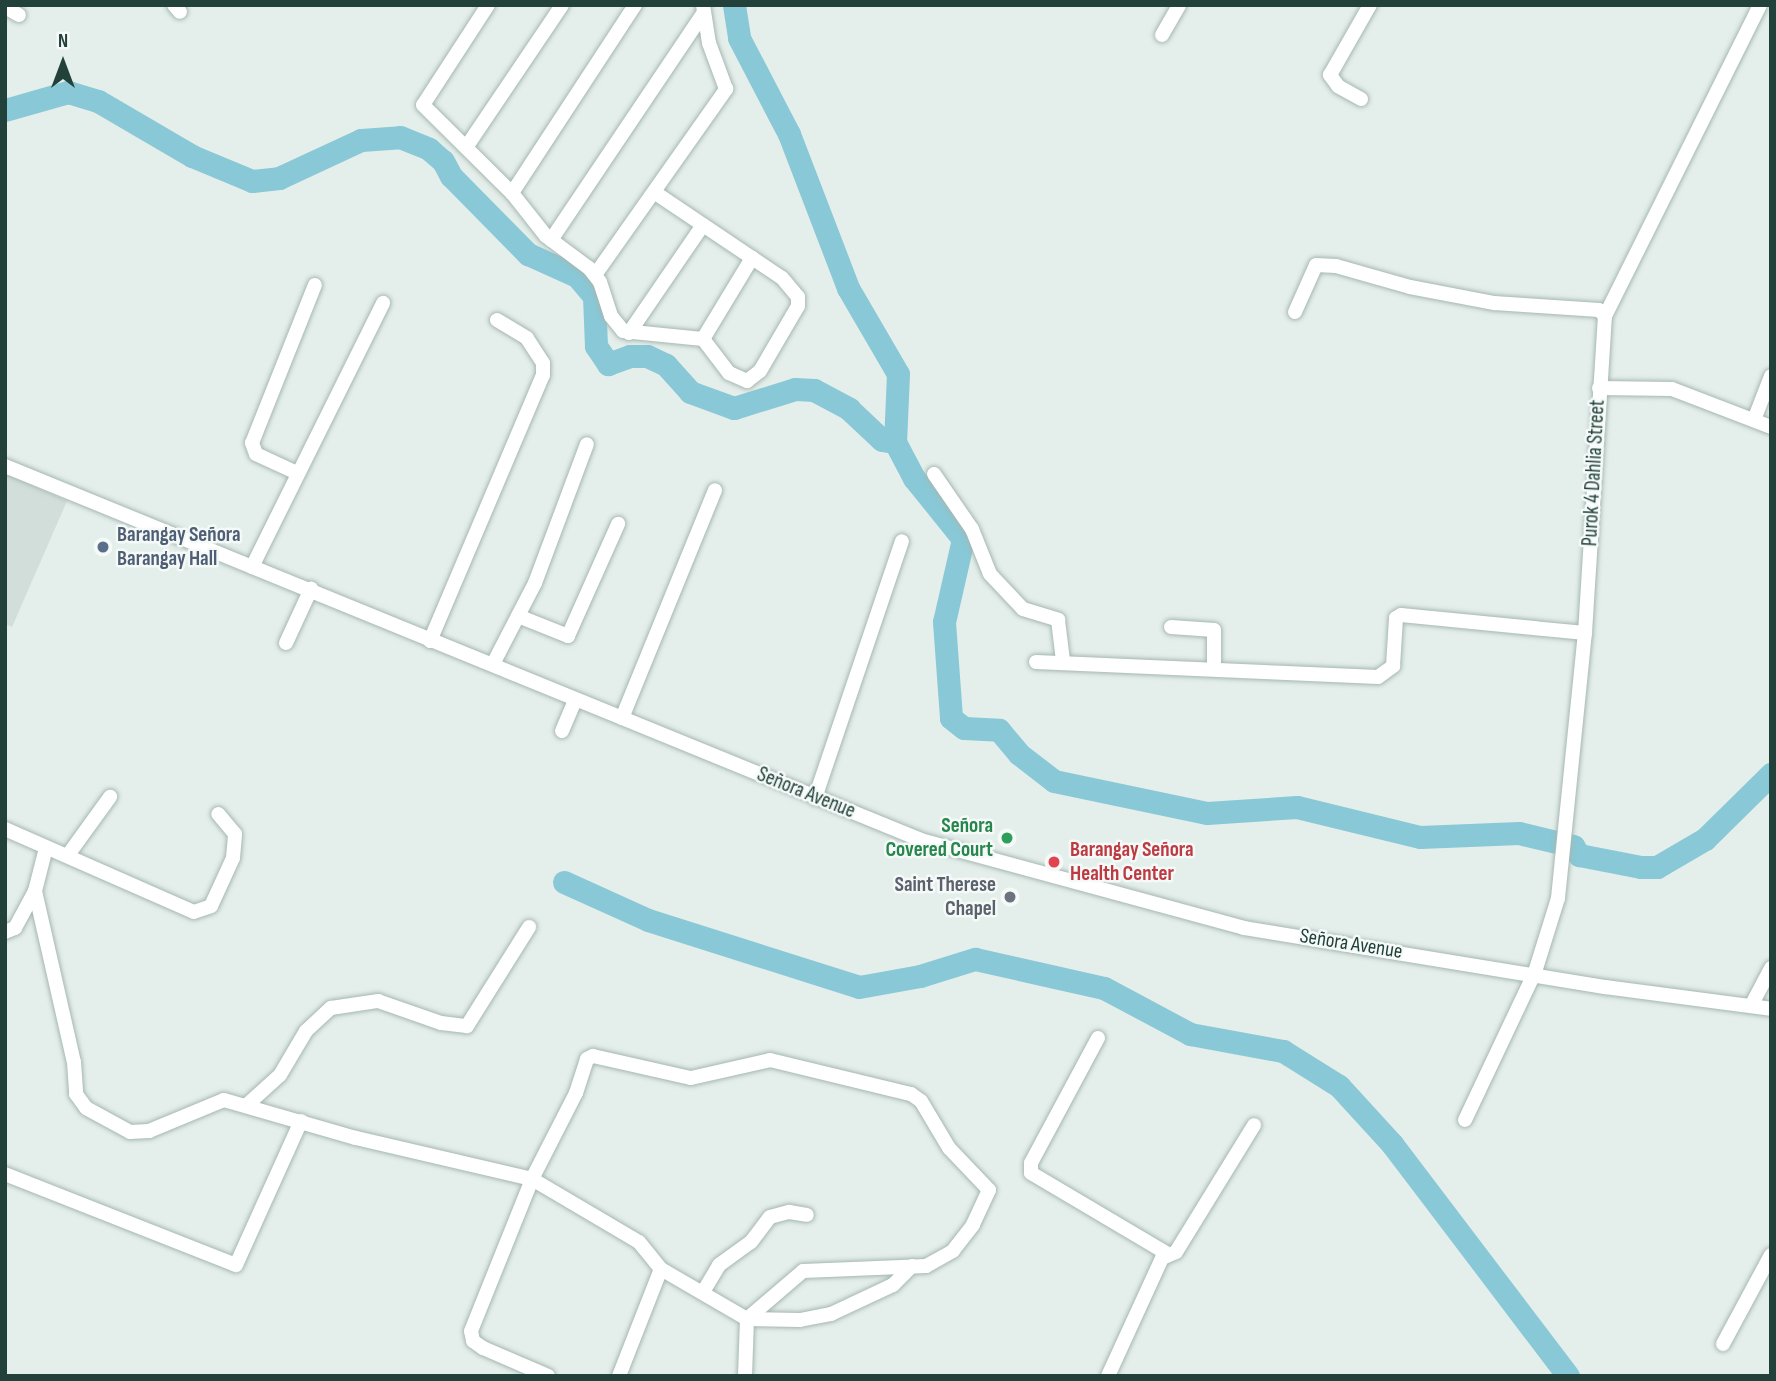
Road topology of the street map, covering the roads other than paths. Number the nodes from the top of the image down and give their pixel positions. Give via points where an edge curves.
1 (488, 5) edge
2 (562, 5) edge
3 (635, 5) edge
4 (1179, 5) edge
5 (1370, 5) edge
6 (1760, 5) edge
7 (5, 7) edge
8 (703, 10) edge
9 (19, 15) dead end
10 (1162, 35) dead end
11 (1361, 99) dead end
12 (467, 146) junction
13 (654, 192) junction
14 (512, 193) junction
15 (703, 225) junction
16 (551, 240) junction
17 (752, 258) junction
18 (595, 275) junction
19 (315, 285) dead end
20 (383, 303) dead end
21 (1295, 312) dead end
22 (1605, 316) junction
23 (498, 320) dead end
24 (629, 333) junction
25 (703, 339) junction
26 (1771, 376) edge
27 (1598, 388) junction
28 (1754, 420) junction
29 (1771, 427) edge
30 (587, 444) dead end
31 (5, 466) edge
32 (297, 473) junction
33 (934, 474) dead end
34 (715, 490) dead end
35 (618, 524) dead end
36 (902, 541) dead end
37 (252, 567) junction
38 (311, 589) junction
39 (519, 616) junction
40 (1171, 627) dead end
41 (1585, 633) junction
42 (430, 641) junction
43 (286, 643) dead end
44 (1063, 661) junction
45 (1036, 662) dead end
46 (493, 664) junction
47 (1214, 668) junction
48 (575, 700) junction
49 (622, 718) junction
50 (562, 730) dead end
51 (110, 797) dead end
52 (816, 798) junction
53 (218, 814) dead end
54 (5, 830) edge
55 (46, 848) junction
56 (68, 855) junction
57 (35, 891) junction
58 (529, 927) dead end
59 (5, 932) edge
60 (1771, 968) edge
61 (1535, 972) junction
62 (1751, 1006) junction
63 (1771, 1009) edge
64 (1098, 1038) dead end
65 (248, 1104) junction
66 (1465, 1120) dead end
67 (301, 1121) junction
68 (1254, 1125) dead end
69 (5, 1174) edge
70 (532, 1179) junction
71 (807, 1215) dead end
72 (1168, 1254) junction
73 (1771, 1255) edge
74 (912, 1266) junction
75 (661, 1269) junction
76 (703, 1292) junction
77 (747, 1319) junction
78 (1723, 1344) dead end
79 (548, 1376) edge
80 (619, 1376) edge
81 (745, 1376) edge
82 (1108, 1376) edge

1 - 12 street via 423,105
2 - 12 street
3 - 14 street
4 - 10 street
5 - 11 street via 1330,75 1338,86
6 - 22 street, Purok 4 Dahlia Street
7 - 9 street
8 - 13 street via 726,89
8 - 16 street
12 - 14 street
13 - 15 street
13 - 18 street
14 - 16 street
15 - 17 street
15 - 24 street
16 - 18 street
17 - 25 street
17 - 25 street via 782,278 798,297 798,306 760,371 740,381
18 - 24 street via 611,316
19 - 32 street via 252,443 256,454
20 - 32 street
21 - 22 street via 1316,265 1336,265 1494,303 1599,310
22 - 27 street, Purok 4 Dahlia Street
23 - 42 street via 527,338 544,363 544,375
24 - 25 street
26 - 28 street
27 - 28 street via 1672,389
27 - 41 street, Purok 4 Dahlia Street
28 - 29 street
30 - 39 street via 565,511
31 - 37 street, Señora Avenue
32 - 37 street
33 - 44 street via 972,529 990,574 1024,609 1058,620
34 - 49 street
35 - 39 street via 568,636
36 - 52 street
37 - 38 street, Señora Avenue
38 - 42 street, Señora Avenue
38 - 43 street
39 - 46 street
40 - 47 street via 1214,630
41 - 47 street via 1401,615 1396,618 1393,666 1378,677
41 - 61 street, Purok 4 Dahlia Street via 1558,898
42 - 46 street, Señora Avenue
44 - 45 street
44 - 47 street
46 - 48 street, Señora Avenue
48 - 49 street, Señora Avenue
48 - 50 street
49 - 52 street, Señora Avenue
51 - 56 street
52 - 61 street, Señora Avenue via 921,840 1244,928
53 - 56 street via 234,834 233,858 211,906 194,912
54 - 55 street
55 - 56 street
55 - 57 street
57 - 59 street via 15,928
57 - 65 street via 74,1062 76,1094 86,1108 137,1133 216,1101
58 - 65 street via 467,1026 441,1023 378,1001 331,1008 306,1031 280,1075
60 - 62 street
61 - 62 street, Señora Avenue via 1605,987
61 - 66 street, Purok 4 Dahlia Street
62 - 63 street, Señora Avenue
64 - 72 street via 1031,1163 1031,1173
65 - 67 street
67 - 69 street via 236,1265
67 - 70 street
68 - 72 street via 1211,1200 1176,1252
70 - 74 street via 590,1057 691,1078 759,1060 801,1064 911,1094 921,1101 949,1148 989,1190 973,1225 953,1251 926,1266
70 - 75 street via 639,1242
70 - 79 street via 471,1331 473,1341 483,1348
71 - 76 street via 789,1212 770,1217 751,1242 719,1265
72 - 82 street
73 - 78 street
74 - 77 street via 893,1285 831,1314 800,1320
74 - 77 street via 803,1271
75 - 76 street
75 - 80 street
76 - 77 street
77 - 81 street

